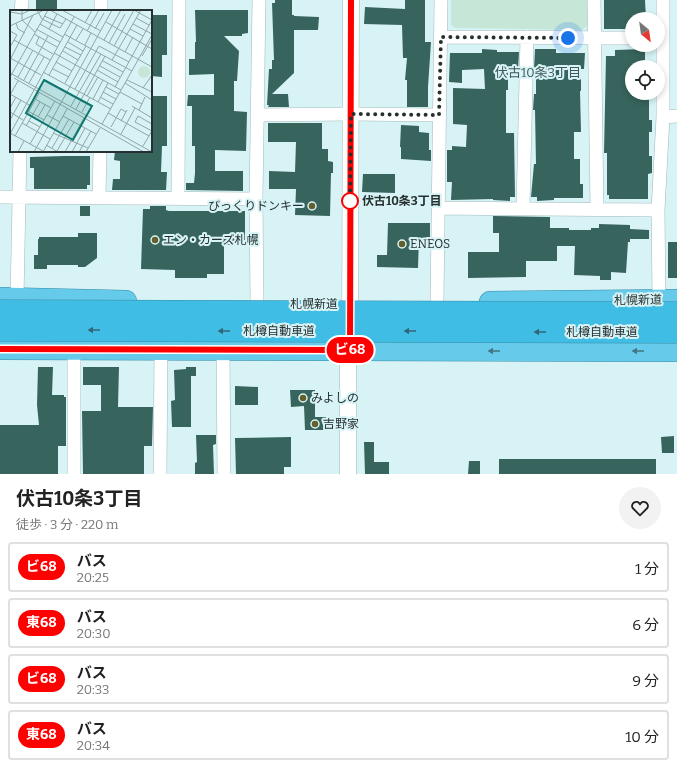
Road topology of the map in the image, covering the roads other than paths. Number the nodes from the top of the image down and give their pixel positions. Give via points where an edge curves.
1 (22, 0) edge
2 (102, 0) edge
3 (179, 0) edge
4 (259, 0) edge
5 (351, 0) edge
6 (441, 0) edge
7 (594, 0) edge
8 (663, 0) edge
9 (21, 10) edge
10 (101, 10) edge
11 (662, 12) edge
12 (441, 37) junction
13 (527, 37) junction
14 (595, 38) junction
15 (625, 38) edge
16 (661, 52) edge
17 (351, 114) junction
18 (257, 115) junction
19 (439, 115) junction
20 (677, 116) edge
21 (663, 117) junction
22 (20, 152) edge
23 (100, 152) edge
24 (0, 197) edge
25 (20, 198) junction
26 (99, 198) junction
27 (178, 199) junction
28 (256, 199) junction
29 (438, 208) junction
30 (523, 208) junction
31 (597, 209) junction
32 (658, 210) junction
33 (668, 300) edge
34 (6, 302) edge
35 (436, 302) junction
36 (257, 304) junction
37 (349, 304) junction
38 (677, 313) edge
39 (0, 330) edge
40 (677, 332) edge
41 (0, 349) edge
42 (74, 349) junction
43 (161, 349) junction
44 (223, 350) junction
45 (350, 350) junction
46 (677, 351) edge
47 (74, 474) edge
48 (160, 474) edge
49 (224, 474) edge
50 (348, 474) edge

1 - 9 street
2 - 10 street
3 - 27 street
4 - 18 street
5 - 17 street
6 - 12 street
7 - 14 street
8 - 11 street
12 - 13 street
12 - 19 street
13 - 14 street
13 - 30 street
14 - 15 street
14 - 31 street
16 - 21 street
17 - 18 street
17 - 19 street
17 - 37 street
18 - 28 street
19 - 29 street
20 - 21 street
21 - 32 street
22 - 25 street
23 - 26 street
24 - 25 street
25 - 26 street
25 - 34 street
26 - 27 street
27 - 28 street
28 - 36 street
29 - 30 street
29 - 35 street
30 - 31 street
31 - 32 street
32 - 33 street
33 - 35 highway, 札幌新道
34 - 36 highway, 札幌新道
34 - 38 highway, 札樽自動車道, bridge
35 - 37 highway, 札幌新道
36 - 37 highway, 札幌新道
37 - 45 street
40 -> 39 highway, 札樽自動車道, bridge
41 - 42 highway
42 - 43 highway
42 - 47 street
43 - 44 highway
43 - 48 street
44 - 45 highway
44 - 49 street
46 -> 45 highway
45 - 50 street

